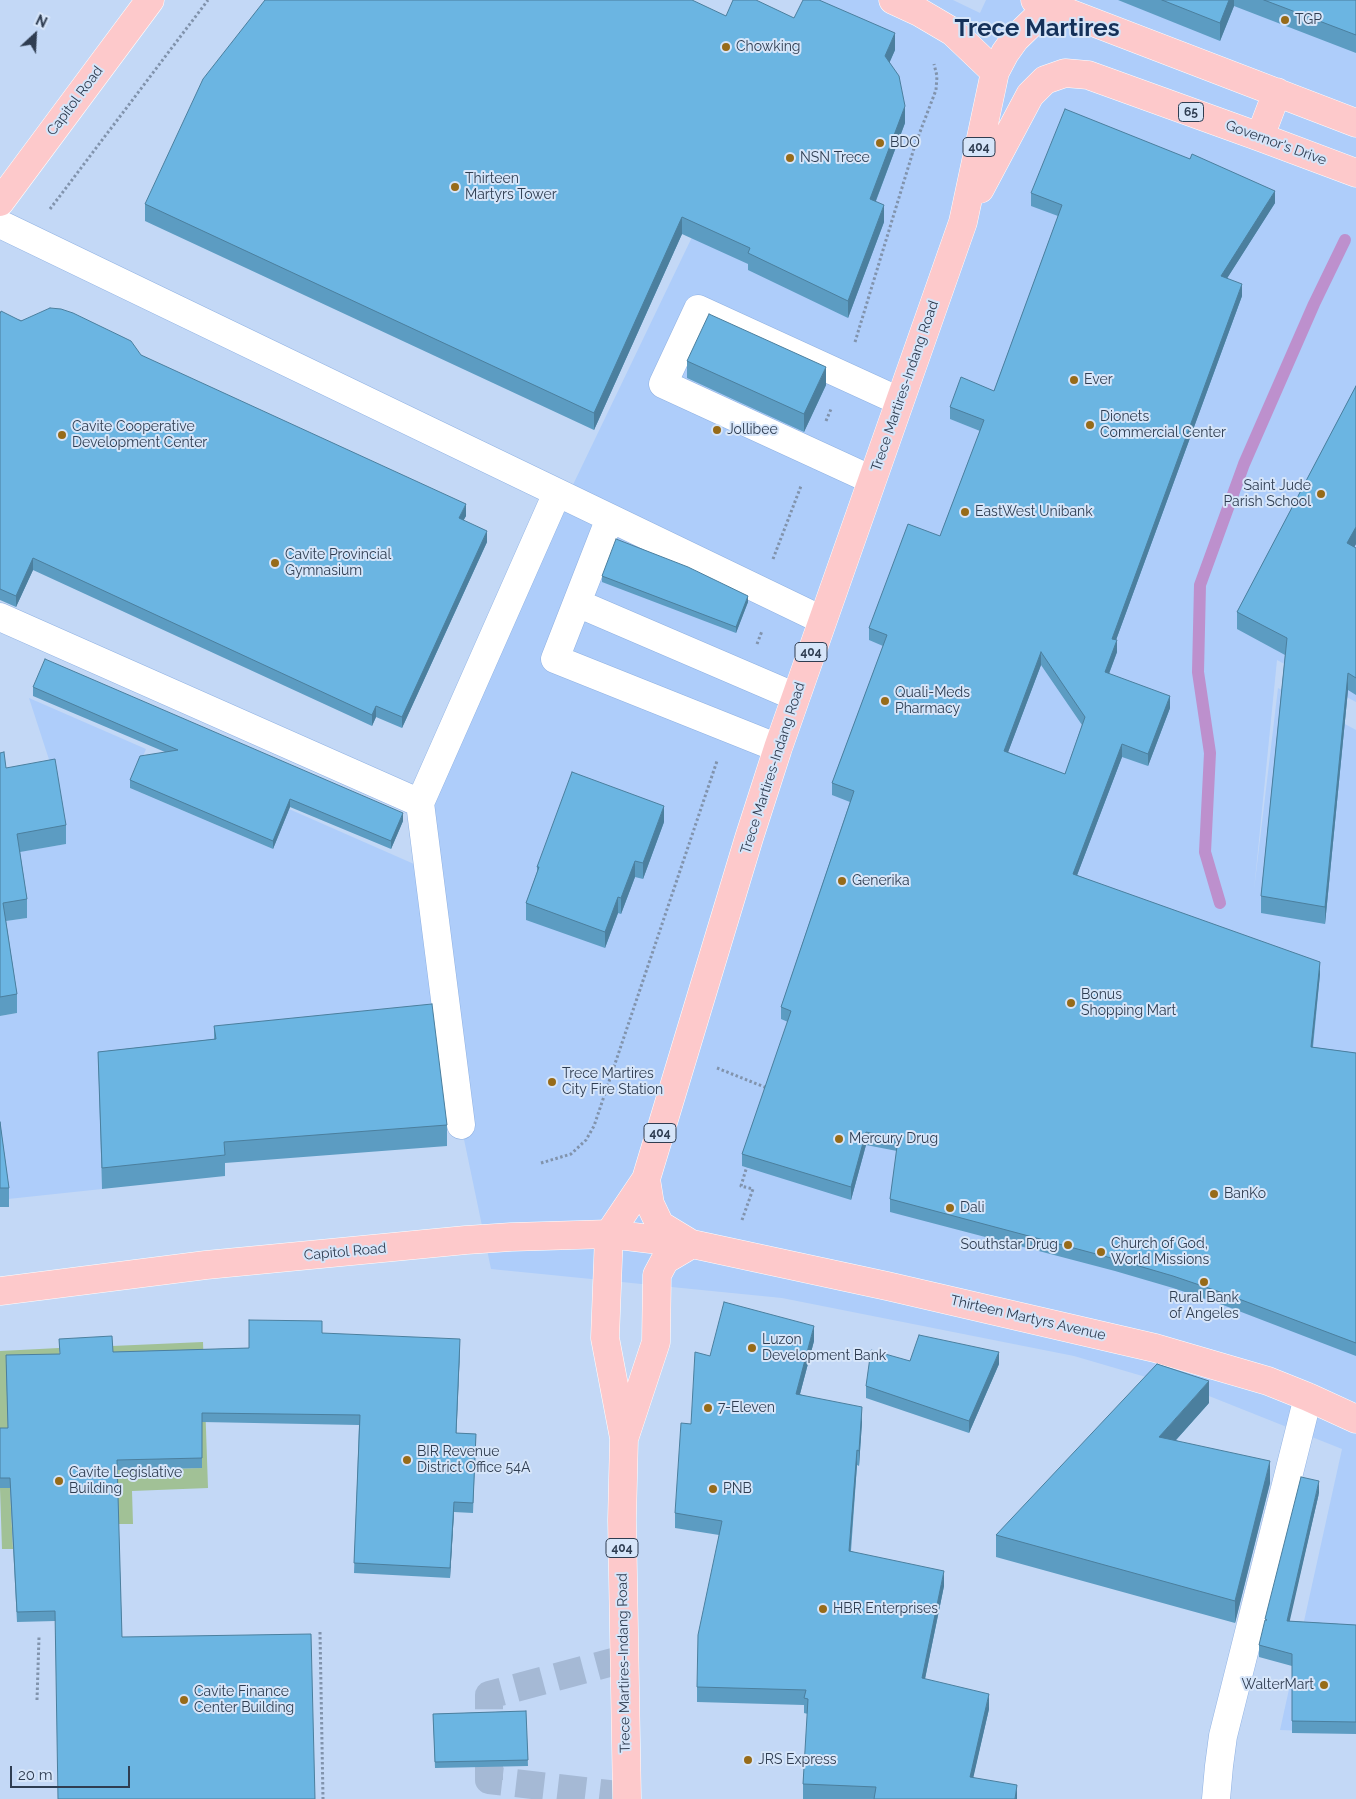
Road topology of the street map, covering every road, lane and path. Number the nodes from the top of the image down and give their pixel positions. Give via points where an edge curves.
1 (150, 0) edge
2 (208, 0) edge
3 (893, 0) edge
4 (1046, 2) edge
5 (995, 72) junction
6 (1277, 92) junction
7 (1030, 95) joint
8 (1356, 123) edge
9 (1260, 137) junction
10 (1356, 173) edge
11 (0, 202) edge
12 (963, 222) junction
13 (0, 224) edge
14 (34, 241) junction
15 (899, 401) junction
16 (872, 480) junction
17 (557, 492) junction
18 (610, 518) junction
19 (577, 603) junction
20 (0, 617) edge
21 (822, 620) junction
22 (796, 697) junction
23 (778, 748) junction
24 (420, 803) junction
25 (712, 1066) dead end
26 (773, 1090) edge
27 (461, 1125) dead end
28 (749, 1160) edge
29 (646, 1178) junction
30 (742, 1220) dead end
31 (609, 1234) junction
32 (692, 1244) junction
33 (0, 1291) edge
34 (1308, 1397) junction
35 (1356, 1419) edge
36 (624, 1438) junction
37 (320, 1632) dead end
38 (39, 1637) dead end
39 (38, 1700) dead end
40 (323, 1799) edge
41 (627, 1799) edge
42 (1216, 1799) edge

1 - 11 main road, Capitol Road
2 - 14 path via 51,206
3 - 5 main road via 953,32
4 - 5 main road, Trece Martires-Indang Road / 404 via 1015,39
4 - 6 main road
5 - 12 main road, Trece Martires-Indang Road / 404
6 - 8 main road
6 - 9 main road
7 - 9 main road, Governor's Drive / 65 via 1051,77 1080,73
7 - 12 main road, Trece Martires-Indang Road / 404
9 - 10 main road, Governor's Drive / 65
12 - 15 main road, Trece Martires-Indang Road / 404
13 - 14 street
14 - 17 street
15 - 16 main road, Trece Martires-Indang Road / 404
15 - 16 street via 698,308 663,384
16 - 21 main road, Trece Martires-Indang Road / 404
17 - 18 street
17 - 24 street
18 - 19 street
18 - 21 street
19 - 22 street
19 - 23 street via 555,659
20 - 24 street
21 - 22 main road, Trece Martires-Indang Road / 404
22 - 23 main road, Trece Martires-Indang Road / 404
23 - 29 main road, Trece Martires-Indang Road / 404
24 - 27 street
25 - 26 path
28 - 30 path via 740,1186 752,1189
29 - 31 main road, Trece Martires-Indang Road / 404
29 - 32 main road, Trece Martires-Indang Road / 404 via 650,1204 660,1225
31 - 32 main road, Capitol Road
31 - 33 main road, Capitol Road via 511,1237 206,1265
31 - 36 main road, Trece Martires-Indang Road / 404 via 605,1338
32 - 34 main road, Thirteen Martyrs Avenue via 1109,1337 1216,1365
32 - 36 main road, Trece Martires-Indang Road / 404 via 665,1260 657,1275 656,1342
34 - 35 main road, Thirteen Martyrs Avenue
34 - 42 street via 1223,1736
36 - 41 main road, Trece Martires-Indang Road / 404 via 622,1520
37 - 40 path
38 - 39 path

